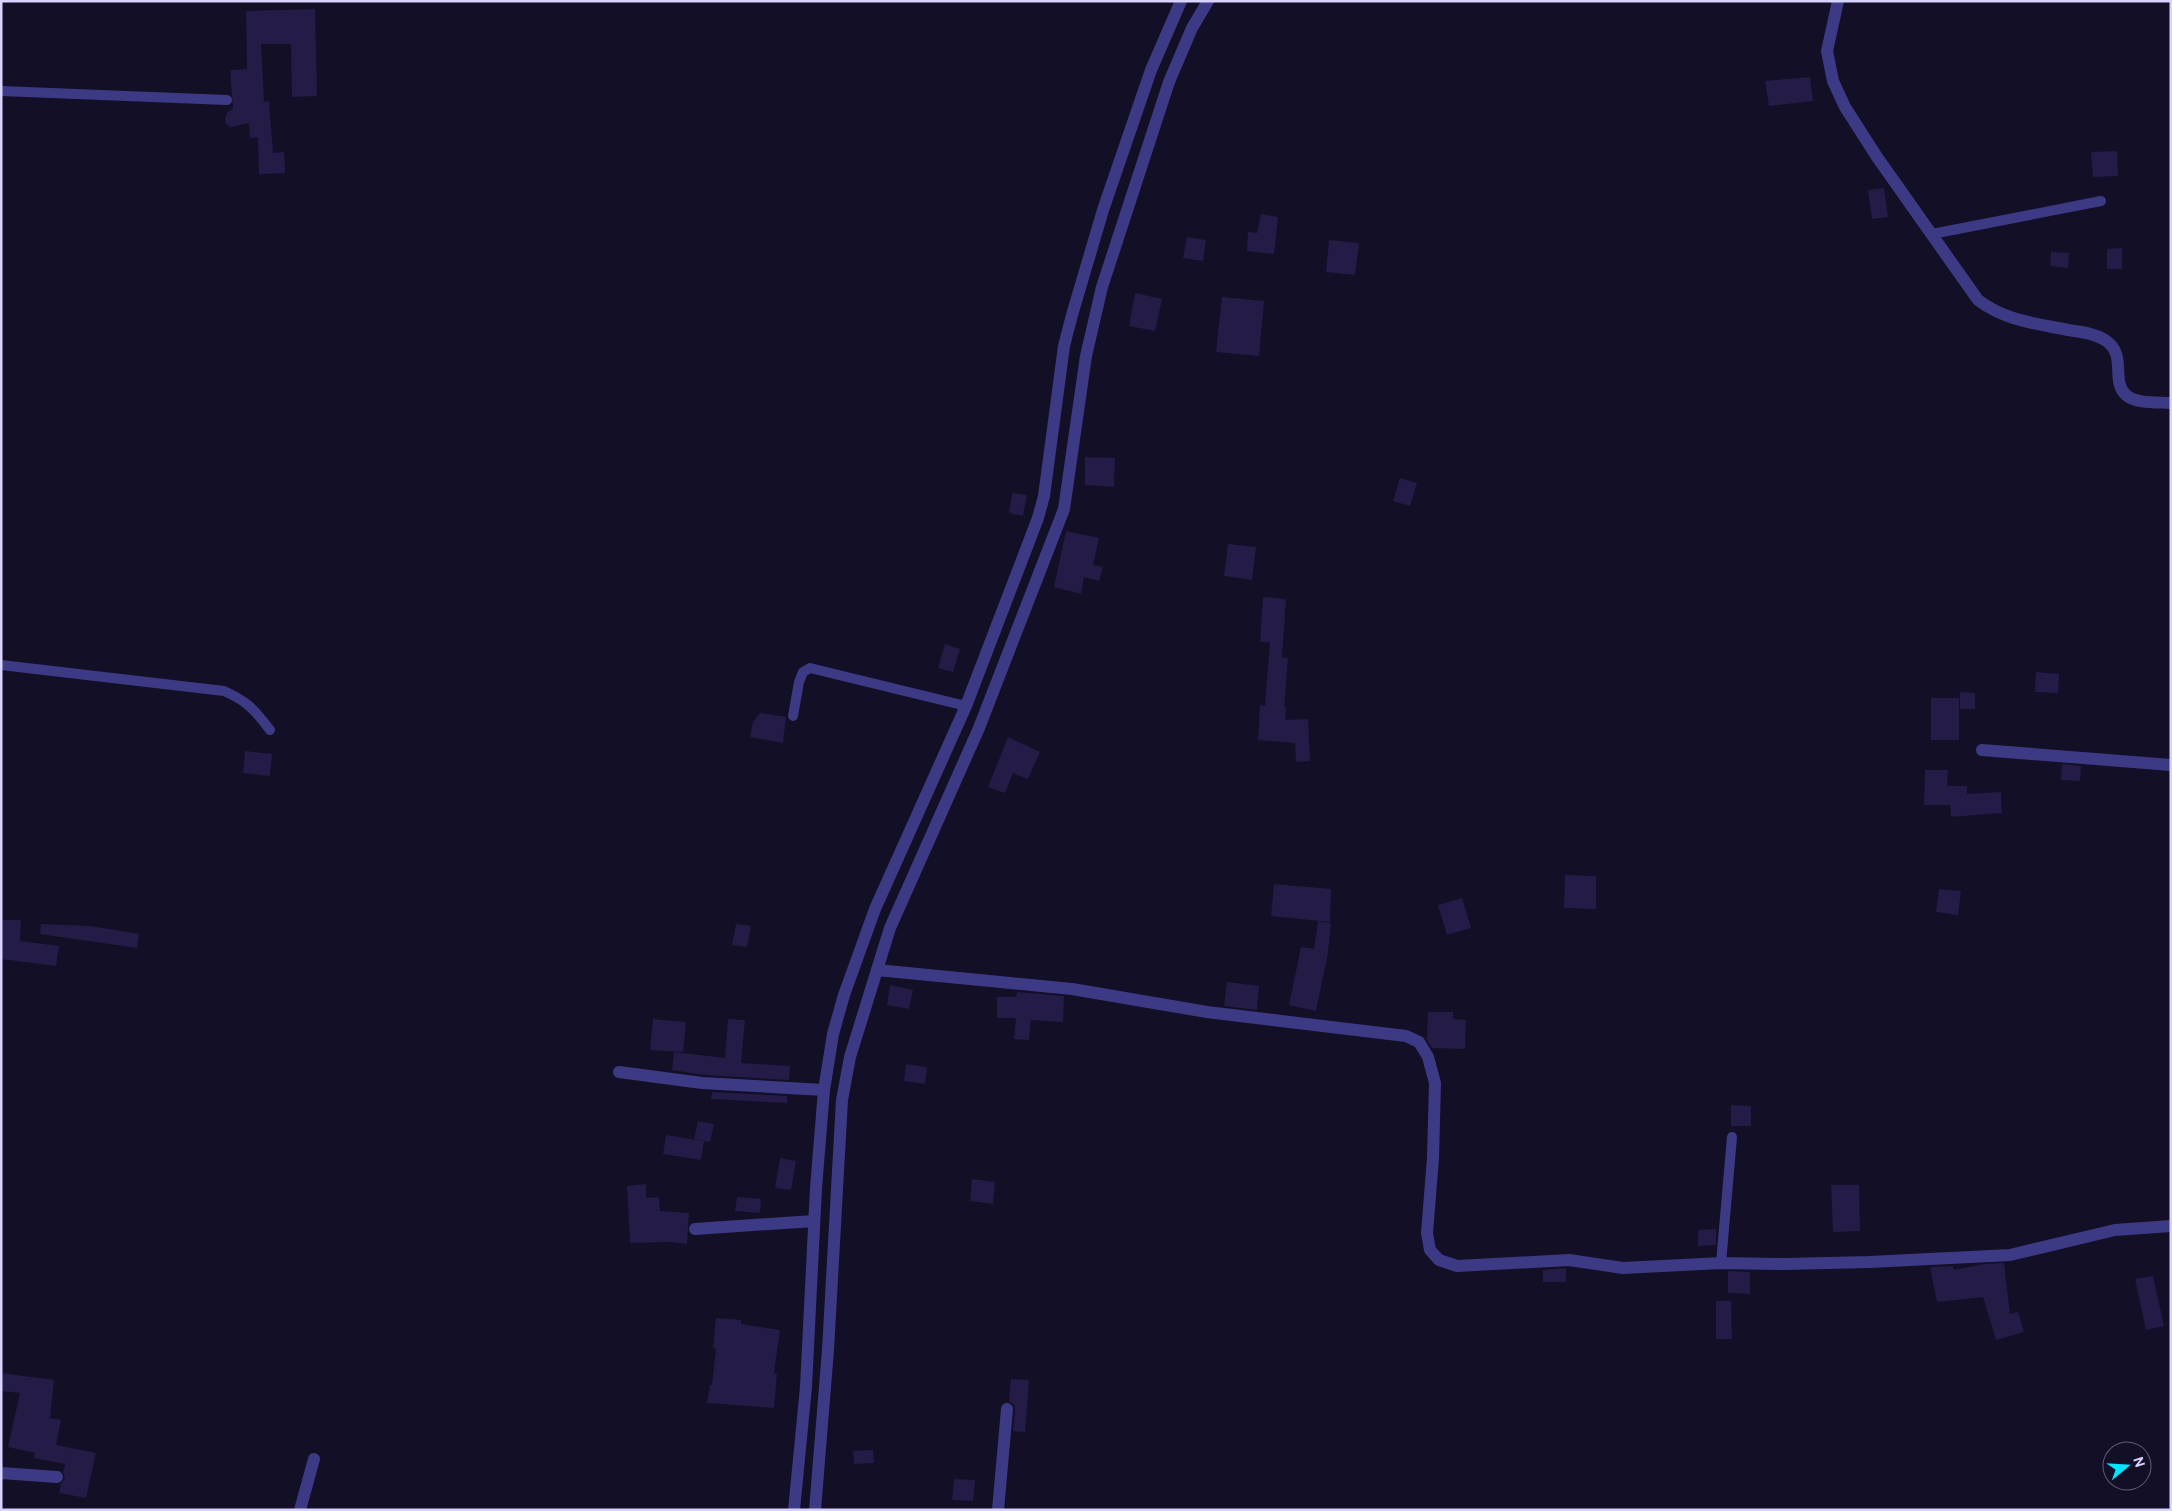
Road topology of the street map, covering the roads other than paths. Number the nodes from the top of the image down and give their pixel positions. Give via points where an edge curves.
1 (1182, 1) edge
2 (1208, 1) edge
3 (1838, 1) edge
4 (1, 91) edge
5 (227, 100) dead end
6 (2101, 201) dead end
7 (1932, 234) junction
8 (2171, 403) edge
9 (1, 665) edge
10 (966, 706) junction
11 (793, 716) dead end
12 (270, 730) dead end
13 (1982, 750) dead end
14 (2171, 765) edge
15 (877, 970) junction
16 (619, 1072) dead end
17 (824, 1090) junction
18 (1732, 1137) dead end
19 (814, 1222) junction
20 (2171, 1226) edge
21 (695, 1229) dead end
22 (1721, 1262) junction
23 (1007, 1409) dead end
24 (314, 1459) dead end
25 (1, 1473) edge
26 (57, 1478) dead end
27 (300, 1510) edge
28 (794, 1510) edge
29 (815, 1510) edge
30 (998, 1510) edge

1 - 10 street via 1151,70 1103,210 1064,346 1044,496 1038,518
2 - 15 street via 1192,28 1169,82 1102,287 1086,356 1064,508 979,728 890,928
3 - 7 street via 1827,51 1833,81 1845,107 1877,157
4 - 5 lane
6 - 7 lane
7 - 8 street via 1978,300 1993,311 2097,335 2116,351 2120,386 2126,396
9 - 12 lane via 224,691 244,700
10 - 11 lane via 810,668 803,672 799,682
10 - 17 street via 864,938 832,1034
13 - 14 street
15 - 22 street via 1072,989 1260,1019 1406,1036 1420,1042 1436,1083 1427,1233 1430,1250 1439,1260 1457,1266 1569,1260 1623,1268
15 - 29 street via 850,1057 842,1100
16 - 17 street via 702,1083
17 - 19 street
18 - 22 lane
19 - 21 street
19 - 28 street via 806,1387
20 - 22 street via 2115,1230 2010,1255 1832,1263
23 - 30 street
24 - 27 street
25 - 26 street

